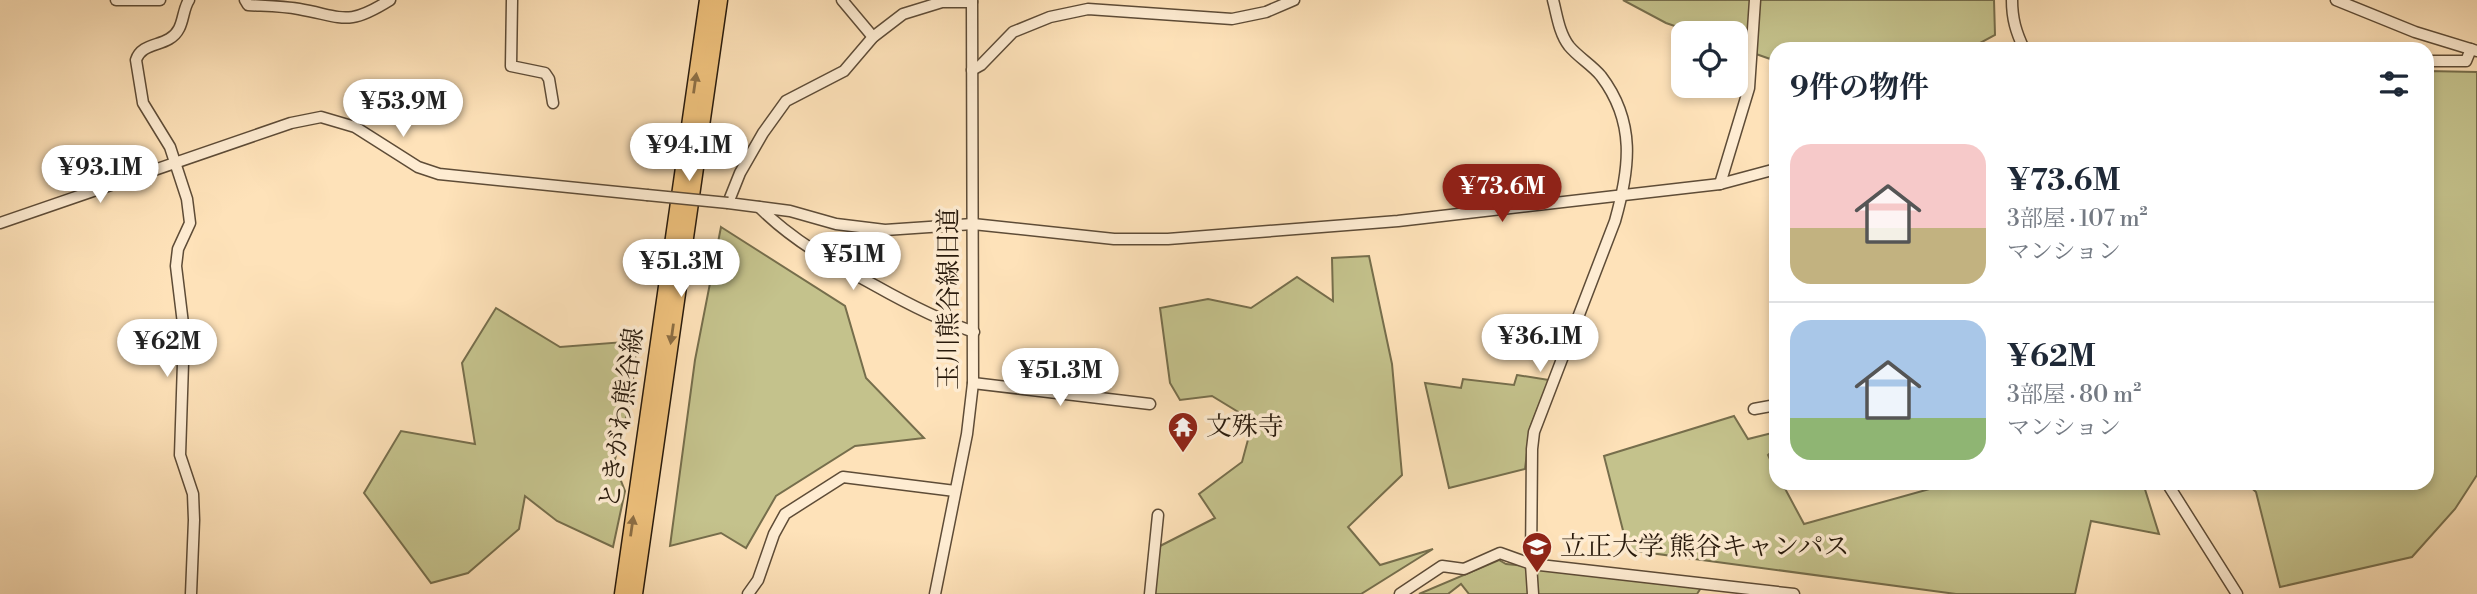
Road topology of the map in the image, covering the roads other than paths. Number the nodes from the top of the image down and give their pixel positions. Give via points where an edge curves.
1 (116, 0) edge
2 (160, 0) edge
3 (189, 0) edge
4 (245, 0) edge
5 (390, 0) edge
6 (512, 0) edge
7 (707, 0) edge
8 (720, 0) edge
9 (842, 0) edge
10 (1294, 0) edge
11 (1553, 0) edge
12 (1755, 0) edge
13 (2012, 0) edge
14 (2336, 0) edge
15 (972, 1) edge
16 (873, 37) junction
17 (2020, 42) edge
18 (2474, 50) edge
19 (2434, 61) edge
20 (972, 70) junction
21 (553, 103) dead end
22 (174, 163) junction
23 (1769, 171) edge
24 (1720, 184) junction
25 (1622, 196) junction
26 (728, 203) junction
27 (759, 207) junction
28 (0, 223) edge
29 (973, 224) junction
30 (974, 332) junction
31 (973, 383) junction
32 (1150, 404) dead end
33 (1769, 406) edge
34 (1754, 409) dead end
35 (2171, 490) edge
36 (956, 491) junction
37 (1158, 516) dead end
38 (1531, 564) junction
39 (1708, 590) edge
40 (191, 594) edge
41 (622, 594) edge
42 (635, 594) edge
43 (748, 594) edge
44 (935, 594) edge
45 (1150, 594) edge
46 (1400, 594) edge
47 (1533, 594) edge
48 (1794, 594) edge
49 (2237, 594) edge

1 - 2 street
3 - 22 street via 182,24 170,39 155,43 136,60 143,103 170,147
4 - 5 street via 248,5 345,19
6 - 21 street via 511,66 545,72
41 -> 7 main road, ときがわ熊谷線
8 -> 42 main road, ときがわ熊谷線
9 - 16 street
10 - 20 street via 1232,19 1088,9 1063,14 1013,32
11 - 25 street via 1569,45 1600,75 1624,123 1628,136
12 - 24 street via 1749,88
13 - 17 street
14 - 18 street
15 - 16 street via 942,2 903,14
15 - 20 street, 玉川熊谷線旧道
16 - 26 street via 844,71 786,101 740,173
18 - 19 street via 2466,61
20 - 29 street, 玉川熊谷線旧道
22 - 26 street, bridge via 291,122 321,117 355,127 418,167 439,174
22 - 28 street
22 - 40 street via 190,223 176,266 184,332 180,455 193,494
23 - 24 street
24 - 25 street
25 - 29 street via 1378,224 1168,239 1114,239
25 - 38 street via 1534,432
26 - 27 street
27 - 29 street via 885,230
27 - 30 street via 822,257 919,310
29 - 30 street, 玉川熊谷線旧道
30 - 31 street, 玉川熊谷線旧道
31 - 32 street
31 - 36 street, 玉川熊谷線旧道
33 - 34 street
35 - 49 street
36 - 43 street via 843,477 785,514
36 - 44 street, 玉川熊谷線旧道
37 - 45 street
38 - 39 street
38 - 46 street via 1500,554 1464,569 1442,566
38 - 47 street
39 - 48 street

